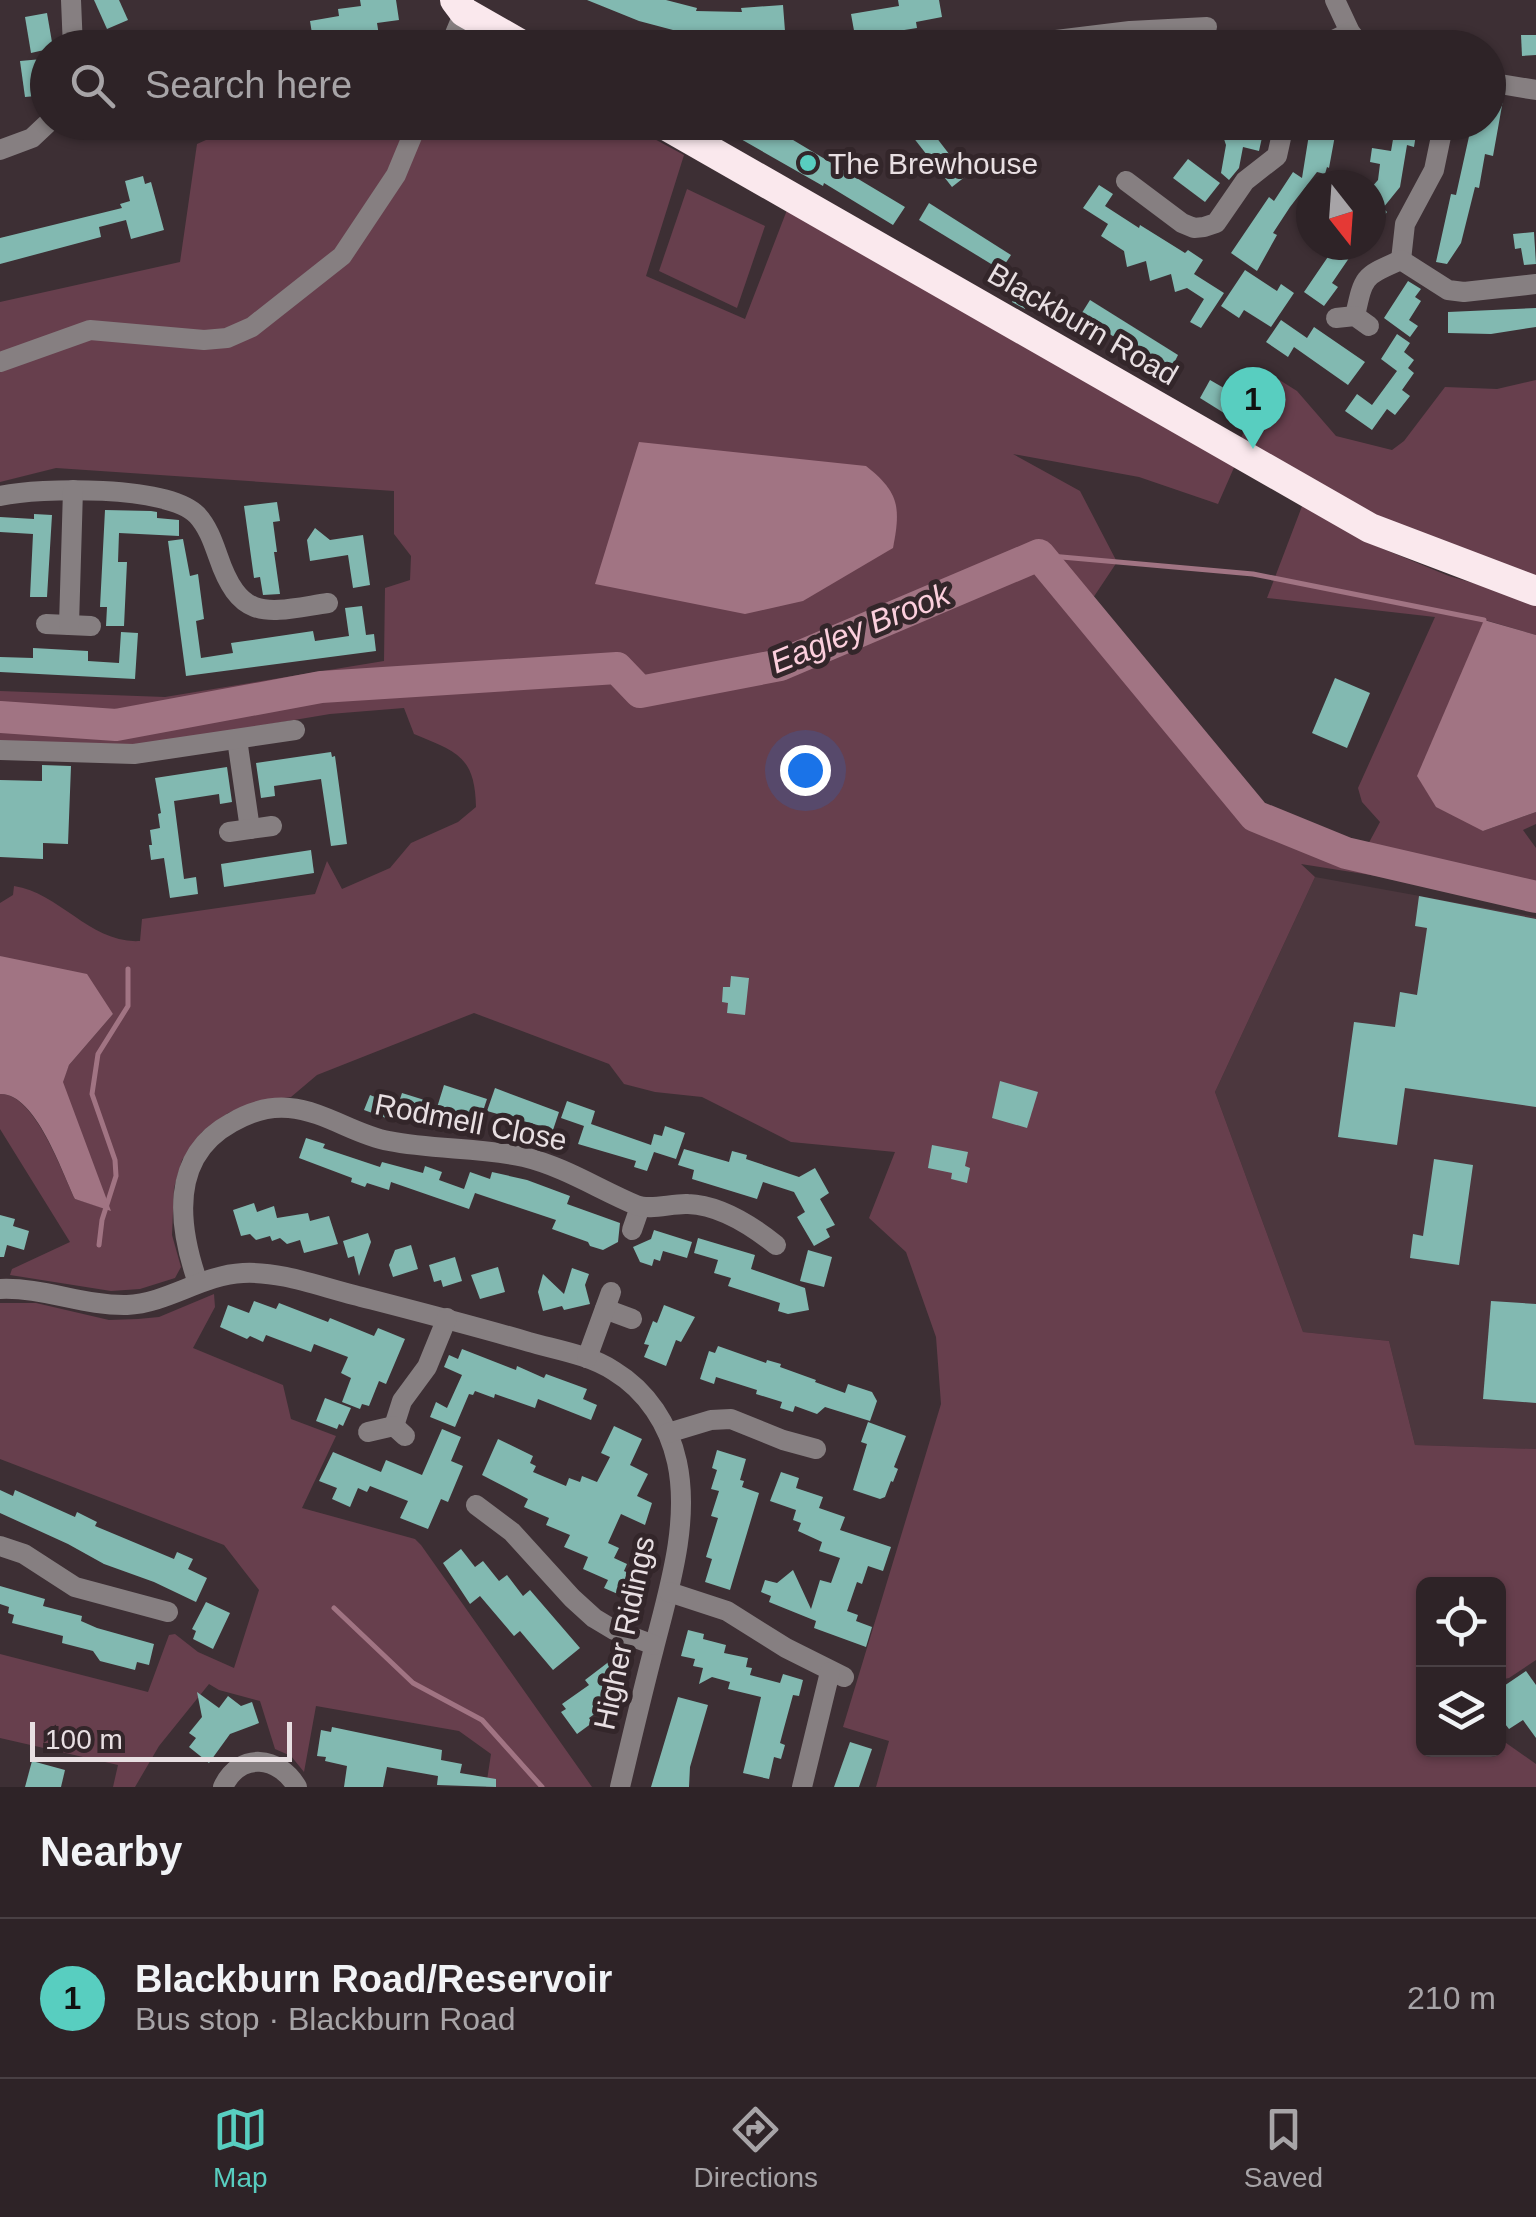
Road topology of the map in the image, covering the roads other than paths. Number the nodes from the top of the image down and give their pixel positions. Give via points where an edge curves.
1 (71, 0) edge
2 (1336, 0) edge
3 (460, 6) edge
4 (72, 30) edge
5 (499, 30) edge
6 (1351, 30) edge
7 (1506, 85) edge
8 (1536, 90) edge
9 (30, 139) edge
10 (411, 140) edge
11 (691, 140) edge
12 (1281, 140) edge
13 (1440, 140) edge
14 (0, 150) edge
15 (1126, 181) dead end
16 (1401, 260) junction
17 (1536, 284) edge
18 (1353, 320) dead end
19 (0, 362) edge
20 (73, 490) junction
21 (0, 496) edge
22 (1536, 591) edge
23 (318, 598) dead end
24 (46, 624) dead end
25 (296, 730) dead end
26 (237, 739) junction
27 (0, 750) edge
28 (250, 829) dead end
29 (640, 1207) junction
30 (632, 1230) dead end
31 (776, 1245) dead end
32 (198, 1283) junction
33 (0, 1289) edge
34 (447, 1318) junction
35 (632, 1319) dead end
36 (587, 1358) junction
37 (368, 1432) dead end
38 (668, 1433) junction
39 (823, 1451) dead end
40 (484, 1519) dead end
41 (0, 1546) edge
42 (669, 1592) junction
43 (168, 1612) dead end
44 (654, 1645) junction
45 (223, 1787) edge
46 (298, 1787) edge
47 (620, 1787) edge
48 (802, 1787) edge

1 - 4 street
2 - 6 street
3 - 5 highway
7 - 8 street
9 - 14 street
10 - 19 street via 396,175 342,256 252,327 204,340 90,330
11 - 22 highway, Blackburn Road via 1370,528
12 - 15 street via 1277,156 1245,181 1216,223 1194,228
13 - 16 street via 1434,170 1405,224
16 - 17 street via 1448,290
16 - 18 street via 1362,282
20 - 21 street
20 - 23 street via 187,506 204,524 227,583 242,601 265,610
20 - 24 street via 80,625
25 - 26 street
26 - 27 street via 134,754
26 - 28 street
29 - 30 street
29 - 31 street via 708,1207 761,1223
29 - 32 street, Rodmell Close via 577,1174 524,1158 384,1141 314,1112 266,1109 226,1125 190,1164 182,1218
32 - 33 street, Higher Ridings via 126,1305
32 - 34 street, Higher Ridings via 244,1272 274,1275
34 - 36 street, Higher Ridings
34 - 37 street via 427,1367 402,1401 399,1431
35 - 36 street via 608,1300
36 - 38 street, Higher Ridings via 632,1384
38 - 39 street via 731,1419
38 - 42 street, Higher Ridings via 680,1482
40 - 44 street via 512,1532 594,1618
41 - 43 street via 142,1615
42 - 44 street, Higher Ridings
42 - 48 street via 738,1617 837,1675
44 - 47 street, Higher Ridings
45 - 46 street via 238,1767 264,1760 286,1770

